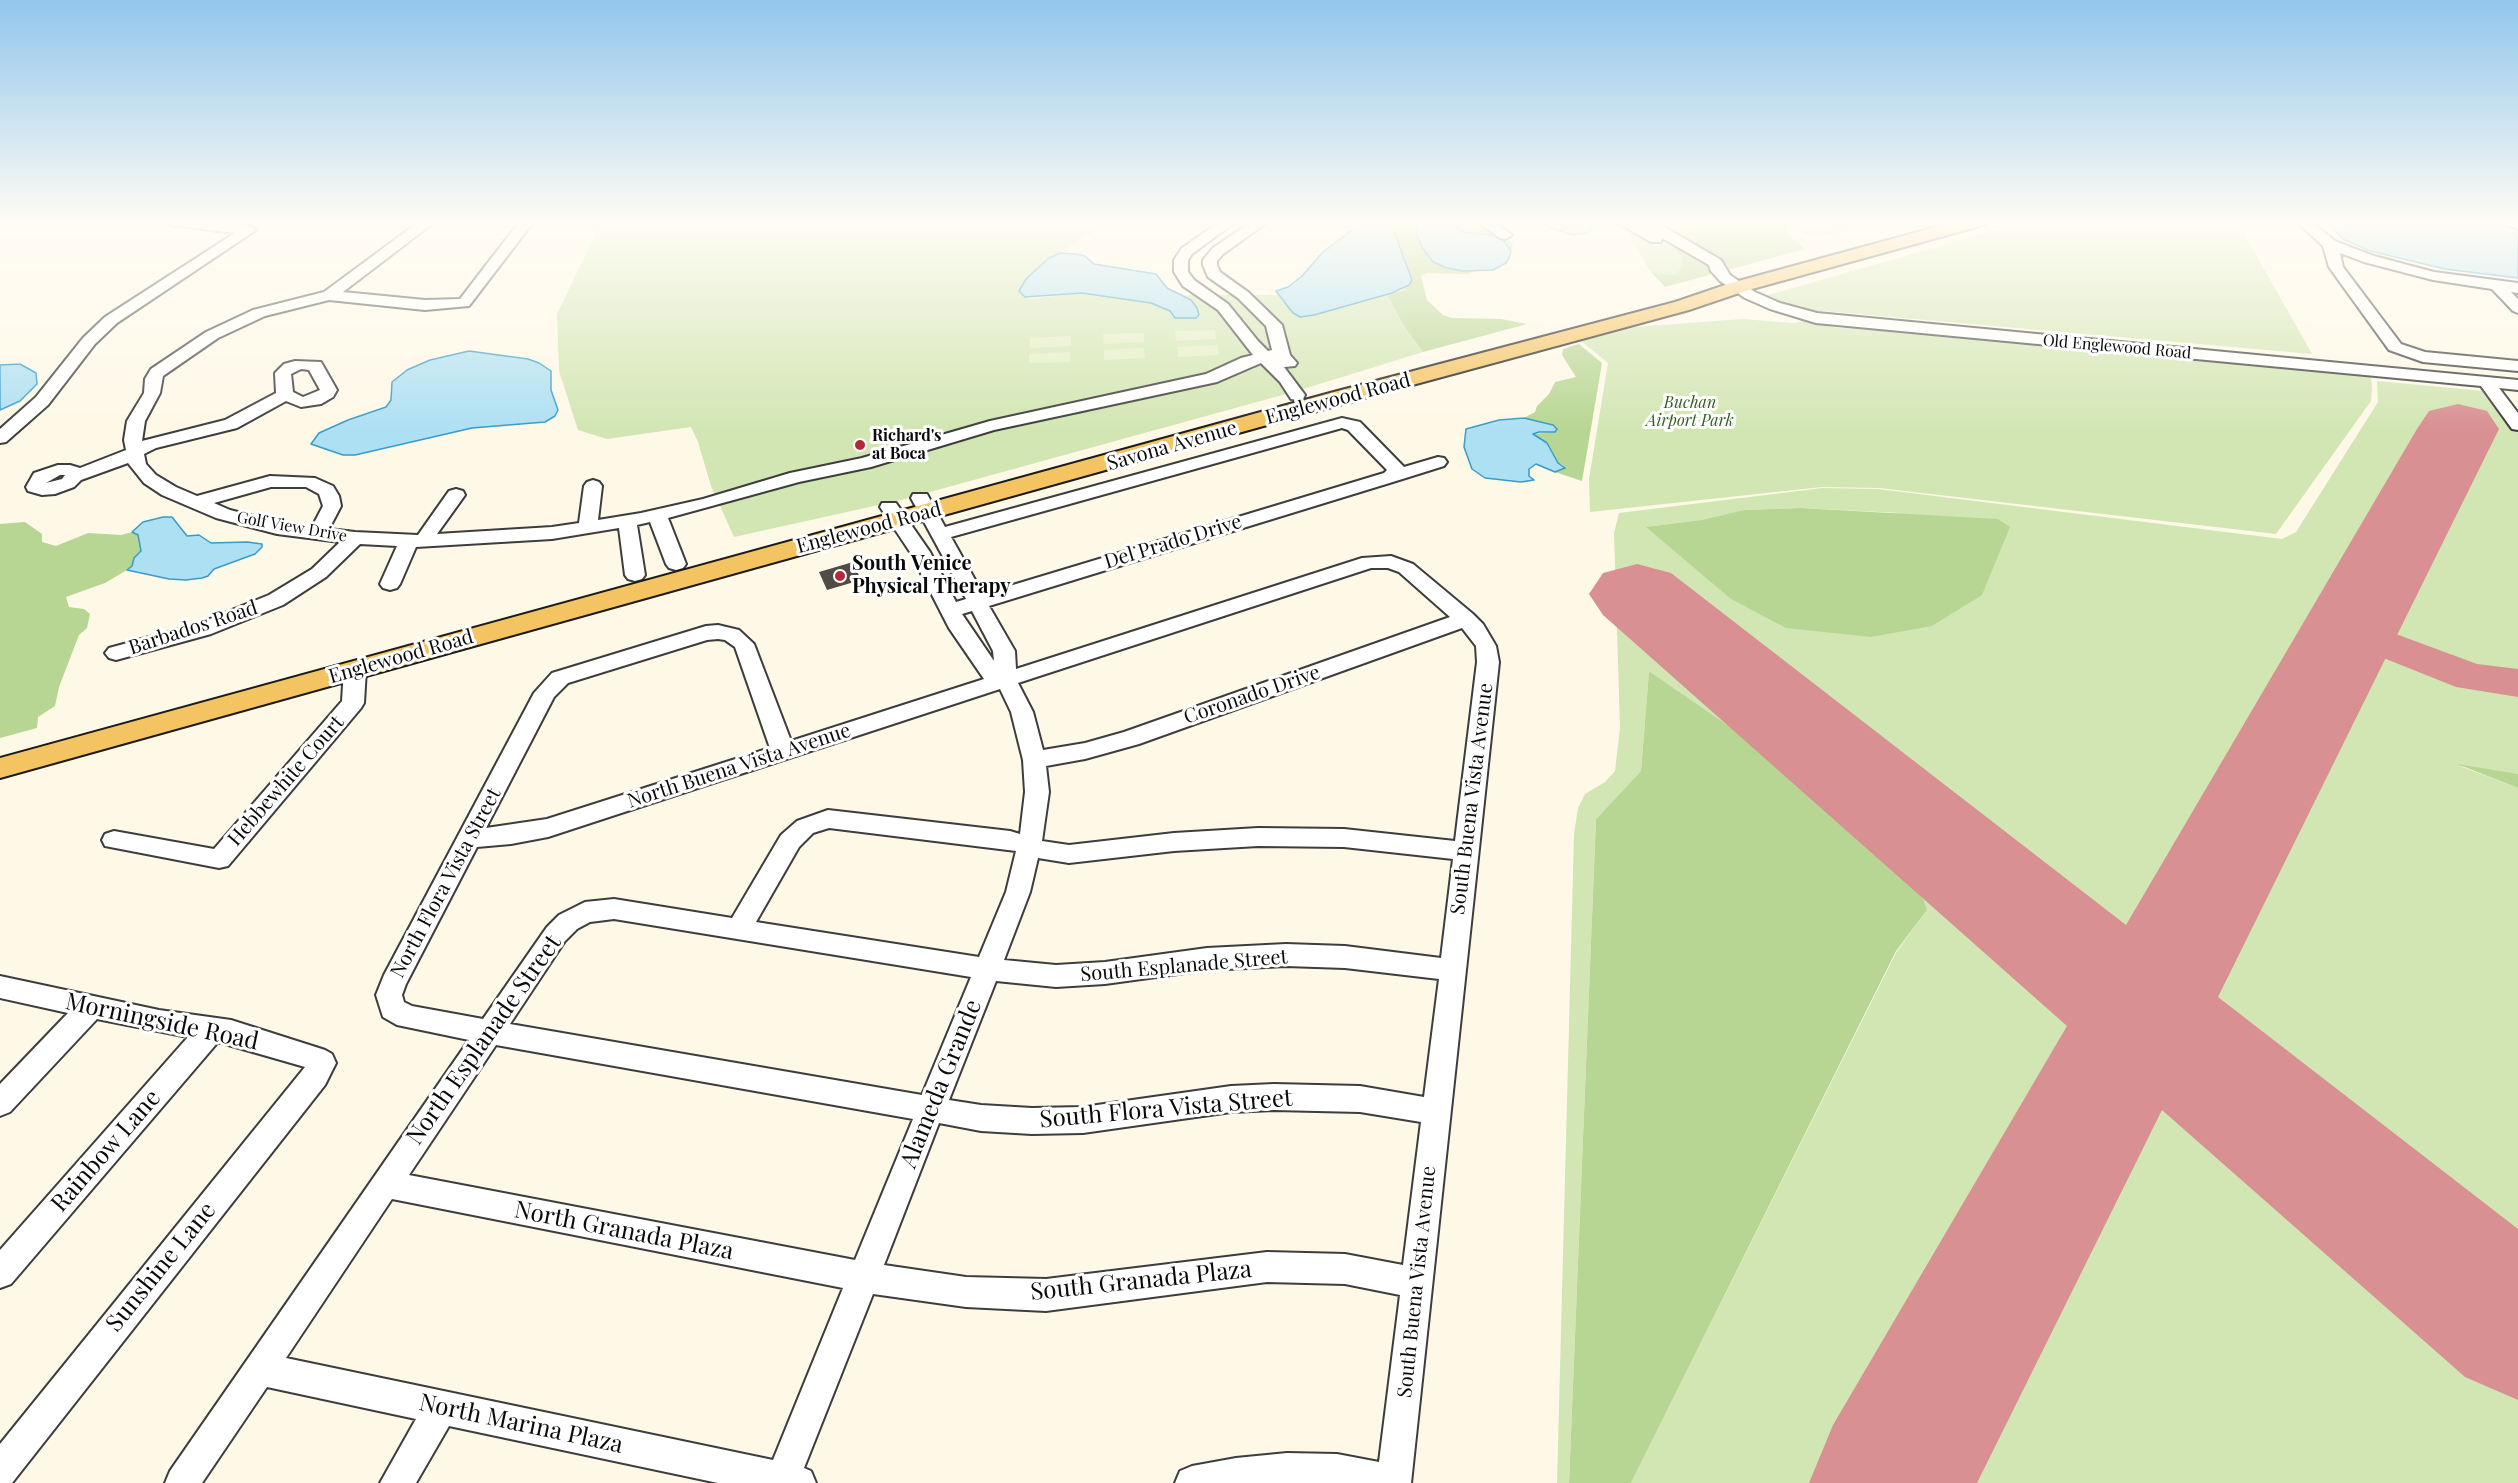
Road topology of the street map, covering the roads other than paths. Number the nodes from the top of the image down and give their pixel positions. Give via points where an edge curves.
1 (153, 290) edge
2 (335, 290) edge
3 (476, 290) edge
4 (1199, 290) edge
5 (1234, 290) edge
6 (1685, 290) edge
7 (1708, 290) edge
8 (1747, 290) edge
9 (2353, 290) edge
10 (2502, 290) edge
11 (329, 295) junction
12 (2518, 308) edge
13 (1261, 311) junction
14 (1274, 325) junction
15 (1242, 331) junction
16 (1276, 355) junction
17 (2518, 366) edge
18 (2486, 382) junction
19 (2518, 385) edge
20 (1304, 393) junction
21 (285, 395) dead end
22 (2518, 425) edge
23 (1203, 436) junction
24 (0, 438) edge
25 (134, 451) junction
26 (1438, 462) dead end
27 (1393, 475) junction
28 (75, 476) dead end
29 (593, 486) dead end
30 (456, 495) dead end
31 (195, 503) junction
32 (925, 505) junction
33 (893, 513) junction
34 (657, 515) junction
35 (627, 521) junction
36 (588, 527) junction
37 (317, 533) junction
38 (940, 534) junction
39 (355, 538) junction
40 (667, 539) junction
41 (416, 541) junction
42 (631, 548) junction
43 (657, 573) junction
44 (390, 584) dead end
45 (975, 601) junction
46 (950, 610) junction
47 (1466, 619) junction
48 (116, 653) dead end
49 (355, 669) junction
50 (1006, 680) junction
51 (0, 749) edge
52 (783, 751) junction
53 (1034, 760) junction
54 (0, 768) edge
55 (470, 838) junction
56 (114, 840) dead end
57 (1031, 846) junction
58 (1466, 851) junction
59 (739, 928) junction
60 (987, 969) junction
61 (1452, 970) junction
62 (0, 987) edge
63 (90, 1008) junction
64 (212, 1029) junction
65 (489, 1032) junction
66 (322, 1063) joint
67 (0, 1103) edge
68 (931, 1110) junction
69 (1436, 1112) junction
70 (385, 1184) junction
71 (0, 1273) edge
72 (864, 1277) junction
73 (1418, 1283) junction
74 (260, 1369) junction
75 (442, 1406) junction
76 (0, 1471) edge
77 (791, 1481) edge
78 (182, 1483) edge
79 (397, 1483) edge
80 (1192, 1483) edge
81 (1394, 1483) edge

1 - 24 street via 89,341 42,401
2 - 11 street
3 - 11 street via 464,303 425,305
4 - 15 street via 1223,307
5 - 13 street
6 - 20 main road, Englewood Road
7 - 23 main road, Englewood Road via 1682,306
8 - 18 street, Old Englewood Road via 1775,306 1827,320
9 - 17 street via 2395,346 2423,357
10 - 12 street
11 - 25 street via 260,313 212,335 164,368 153,379 152,393 136,421
13 - 14 street
13 - 16 street via 1283,322 1290,336 1288,346
14 - 15 street
14 - 16 street
15 - 16 street
16 - 20 street via 1287,379
16 - 34 street, Golf View Drive via 1232,367 1211,378 990,426 866,463 796,477
18 - 19 street, Old Englewood Road
18 - 22 street
20 - 23 main road via 1310,397 1299,404 1217,426
20 - 32 main road, Englewood Road
21 - 25 street via 231,424
23 - 32 main road, Englewood Road
25 - 28 street
25 - 31 street, Golf View Drive via 137,465 150,479
26 - 27 street, Del Prado Drive
27 - 38 street, Savona Avenue via 1395,466 1354,426 1333,424
27 - 45 street, Del Prado Drive
29 - 36 street
30 - 41 street
31 - 37 street, Golf View Drive via 249,522
31 - 37 street via 270,481 309,482 326,490 332,506
32 - 33 main road, Englewood Road
32 - 38 street
33 - 43 main road, Englewood Road
33 - 46 street via 920,552
34 - 35 street, Golf View Drive
34 - 40 street
35 - 36 street, Golf View Drive
35 - 42 street
36 - 41 street, Golf View Drive
37 - 39 street, Golf View Drive
38 - 45 street
39 - 41 street, Golf View Drive
39 - 48 street, Barbados Road via 319,573 276,600 204,629
40 - 42 street
40 - 43 street
41 - 44 street
42 - 43 street
43 - 49 main road, Englewood Road
43 - 51 main road, Englewood Road
45 - 46 street, Del Prado Drive
45 - 50 street via 1004,651
46 - 50 street via 992,674
47 - 50 street, South Buena Vista Avenue via 1407,568 1374,561
47 - 53 street, Coronado Drive via 1131,738
47 - 58 street, South Buena Vista Avenue via 1481,635 1488,662
49 - 54 main road, Englewood Road
49 - 56 street, Hebbewhite Court via 353,704 219,859
50 - 52 street, North Buena Vista Avenue
50 - 53 street, Alameda Grande via 1022,712
52 - 55 street, North Buena Vista Avenue via 548,828
52 - 55 street, North Flora Vista Street via 742,642 728,634 706,633 574,672 553,684
53 - 57 street, Alameda Grande via 1037,792
55 - 65 street, North Flora Vista Street via 393,983 389,1000 400,1015
57 - 58 street via 1078,854 1207,839 1309,837
57 - 59 street via 834,818 822,820 805,827 790,841
57 - 60 street, Alameda Grande via 1018,892
58 - 61 street, South Buena Vista Avenue
59 - 60 street, North Esplanade Street
59 - 65 street, North Esplanade Street via 608,908 585,912 556,934
60 - 61 street, South Esplanade Street via 1079,975 1207,959 1286,955 1345,957
60 - 68 street, Alameda Grande
61 - 69 street, South Buena Vista Avenue
62 - 63 street, Morningside Road
63 - 64 street, Morningside Road
63 - 67 street
64 - 66 street, Morningside Road
64 - 71 street, Rainbow Lane
65 - 68 street, North Flora Vista Street
65 - 70 street, North Esplanade Street
66 - 76 street, Sunshine Lane
68 - 69 street, South Flora Vista Street via 1008,1120 1058,1121 1231,1099 1284,1097 1360,1099
68 - 72 street, Alameda Grande
69 - 73 street, South Buena Vista Avenue
70 - 72 street, North Granada Plaza
70 - 74 street, North Esplanade Street
72 - 73 street, South Granada Plaza via 945,1290 1023,1295 1070,1293 1267,1267 1345,1269
72 - 77 street, Alameda Grande
73 - 81 street, South Buena Vista Avenue
74 - 75 street, North Marina Plaza
74 - 78 street, North Esplanade Street
75 - 77 street, North Marina Plaza
75 - 79 street
80 - 81 street via 1287,1470 1337,1471

